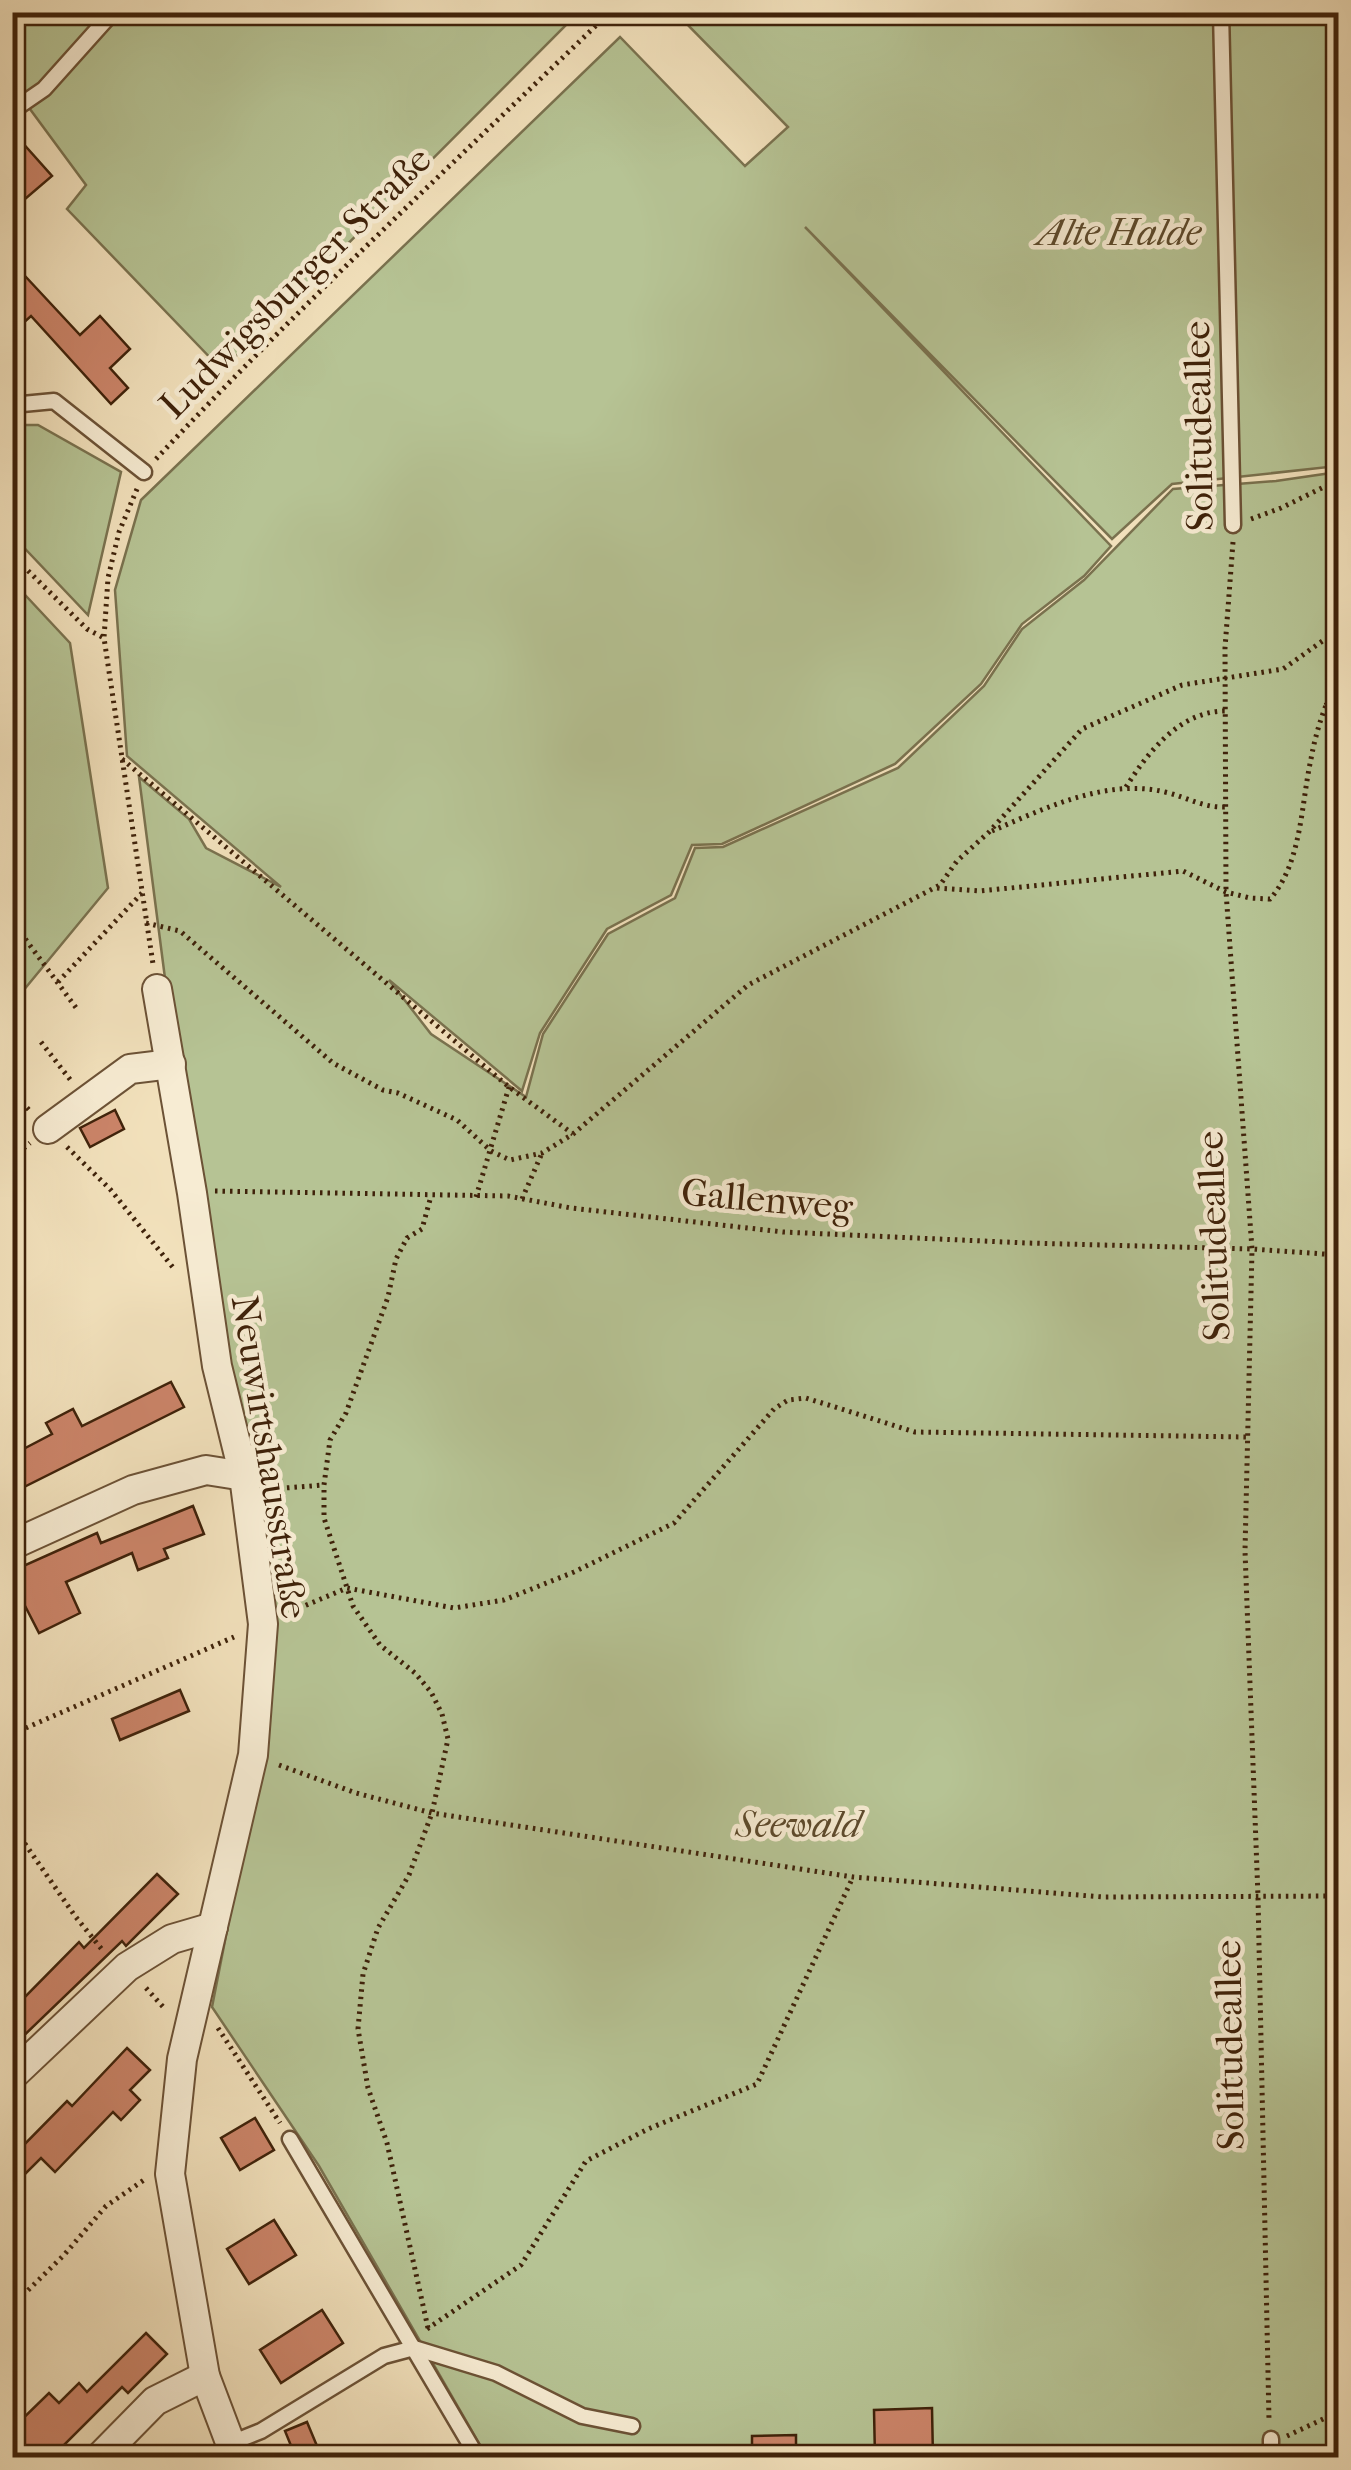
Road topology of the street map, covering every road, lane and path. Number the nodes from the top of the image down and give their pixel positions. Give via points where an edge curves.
1 (114, 12) edge
2 (610, 12) edge
3 (1221, 12) edge
4 (12, 111) edge
5 (12, 405) edge
6 (144, 472) junction
7 (1338, 480) edge
8 (1233, 525) junction
9 (12, 554) edge
10 (1338, 630) edge
11 (104, 638) junction
12 (1225, 678) junction
13 (1338, 678) edge
14 (1326, 702) junction
15 (1225, 711) junction
16 (1338, 725) edge
17 (120, 756) junction
18 (1126, 788) junction
19 (1226, 807) junction
20 (989, 832) junction
21 (934, 888) junction
22 (1226, 892) junction
23 (142, 893) junction
24 (12, 921) edge
25 (146, 922) junction
26 (58, 982) junction
27 (157, 989) joint
28 (78, 1009) dead end
29 (42, 1042) dead end
30 (171, 1064) junction
31 (509, 1087) junction
32 (86, 1100) junction
33 (48, 1128) joint
34 (573, 1134) junction
35 (492, 1152) junction
36 (542, 1153) junction
37 (192, 1193) junction
38 (432, 1196) junction
39 (476, 1197) junction
40 (522, 1198) junction
41 (1252, 1249) junction
42 (1338, 1255) edge
43 (176, 1272) dead end
44 (1246, 1437) junction
45 (245, 1484) junction
46 (324, 1485) junction
47 (12, 1545) edge
48 (347, 1588) junction
49 (263, 1624) junction
50 (12, 1734) edge
51 (253, 1755) junction
52 (432, 1813) junction
53 (12, 1825) edge
54 (852, 1877) junction
55 (1338, 1896) edge
56 (1258, 1898) junction
57 (213, 1927) junction
58 (114, 1962) dead end
59 (142, 1984) dead end
60 (164, 2008) dead end
61 (236, 2055) dead end
62 (12, 2076) edge
63 (280, 2123) dead end
64 (290, 2139) dead end
65 (170, 2174) junction
66 (12, 2306) edge
67 (428, 2328) junction
68 (414, 2348) junction
69 (205, 2376) junction
70 (1338, 2412) edge
71 (632, 2426) dead end
72 (1271, 2440) junction
73 (234, 2450) edge
74 (103, 2456) edge
75 (478, 2458) edge
76 (1271, 2458) edge

1 - 4 lane via 44,88
2 - 6 path, Ludwigsburger Straße via 264,346
3 - 8 lane, Solitudeallee
5 - 6 lane via 54,401
6 - 11 path, Ludwigsburger Straße via 119,532
7 - 8 path
8 - 12 path, Solitudeallee
9 - 11 path via 86,629
10 - 12 path via 1283,670
11 - 17 path
12 - 15 path, Solitudeallee
12 - 20 path via 1182,684 1082,730
13 - 14 path
14 - 16 path
14 - 22 path via 1281,886 1270,899
15 - 18 path via 1208,711 1180,725 1146,756
15 - 19 path, Solitudeallee
17 - 23 path
17 - 31 path
18 - 19 path
18 - 20 path via 1057,804
19 - 22 path, Solitudeallee
20 - 21 path
21 - 22 path via 980,891 1182,871
21 - 34 path via 748,986
22 - 41 path, Solitudeallee
23 - 25 path
23 - 26 path
24 - 26 path
25 - 27 path
25 - 35 path via 180,930 333,1064 457,1120
26 - 28 path
27 - 30 street, Neuwirtshausstraße
29 - 32 path
30 - 32 street via 130,1069
30 - 37 street, Neuwirtshausstraße
31 - 34 path
31 - 35 path
32 - 33 street
33 - 43 path via 110,1189
34 - 36 path
35 - 36 path via 510,1160
35 - 39 path
36 - 40 path
37 - 38 path, Gallenweg
37 - 45 street, Neuwirtshausstraße via 217,1366
38 - 39 path, Gallenweg
38 - 46 path via 422,1229 407,1238 396,1259 346,1413 330,1440
39 - 40 path, Gallenweg
40 - 41 path, Gallenweg via 783,1232
41 - 42 path, Gallenweg
41 - 44 path, Solitudeallee
44 - 48 path via 916,1432 806,1398 788,1400 674,1523 574,1572 504,1600 454,1608
44 - 56 path, Solitudeallee
45 - 46 path
45 - 47 street via 206,1470 133,1490
45 - 49 street, Neuwirtshausstraße
46 - 48 path via 324,1518
48 - 49 path
48 - 52 path via 380,1645 415,1673 442,1714 448,1739
49 - 50 path
49 - 51 street, Neuwirtshausstraße
51 - 52 path
51 - 57 street, Neuwirtshausstraße
52 - 54 path
52 - 67 path via 409,1875 378,1928 363,1974 358,2029
53 - 58 path
54 - 56 path via 1102,1897
54 - 67 path via 757,2084 586,2161 521,2265
55 - 56 path
56 - 72 path, Solitudeallee
57 - 62 street via 172,1939 127,1967
57 - 65 street, Neuwirtshausstraße via 182,2059
59 - 60 path
61 - 63 path
64 - 68 lane
65 - 66 path via 150,2176 106,2206
65 - 69 street, Neuwirtshausstraße
67 - 68 path
68 - 71 lane via 496,2373 582,2416
68 - 73 lane via 384,2356
68 - 75 lane
69 - 73 street, Neuwirtshausstraße
69 - 74 street via 155,2401
70 - 72 path
72 - 76 lane

